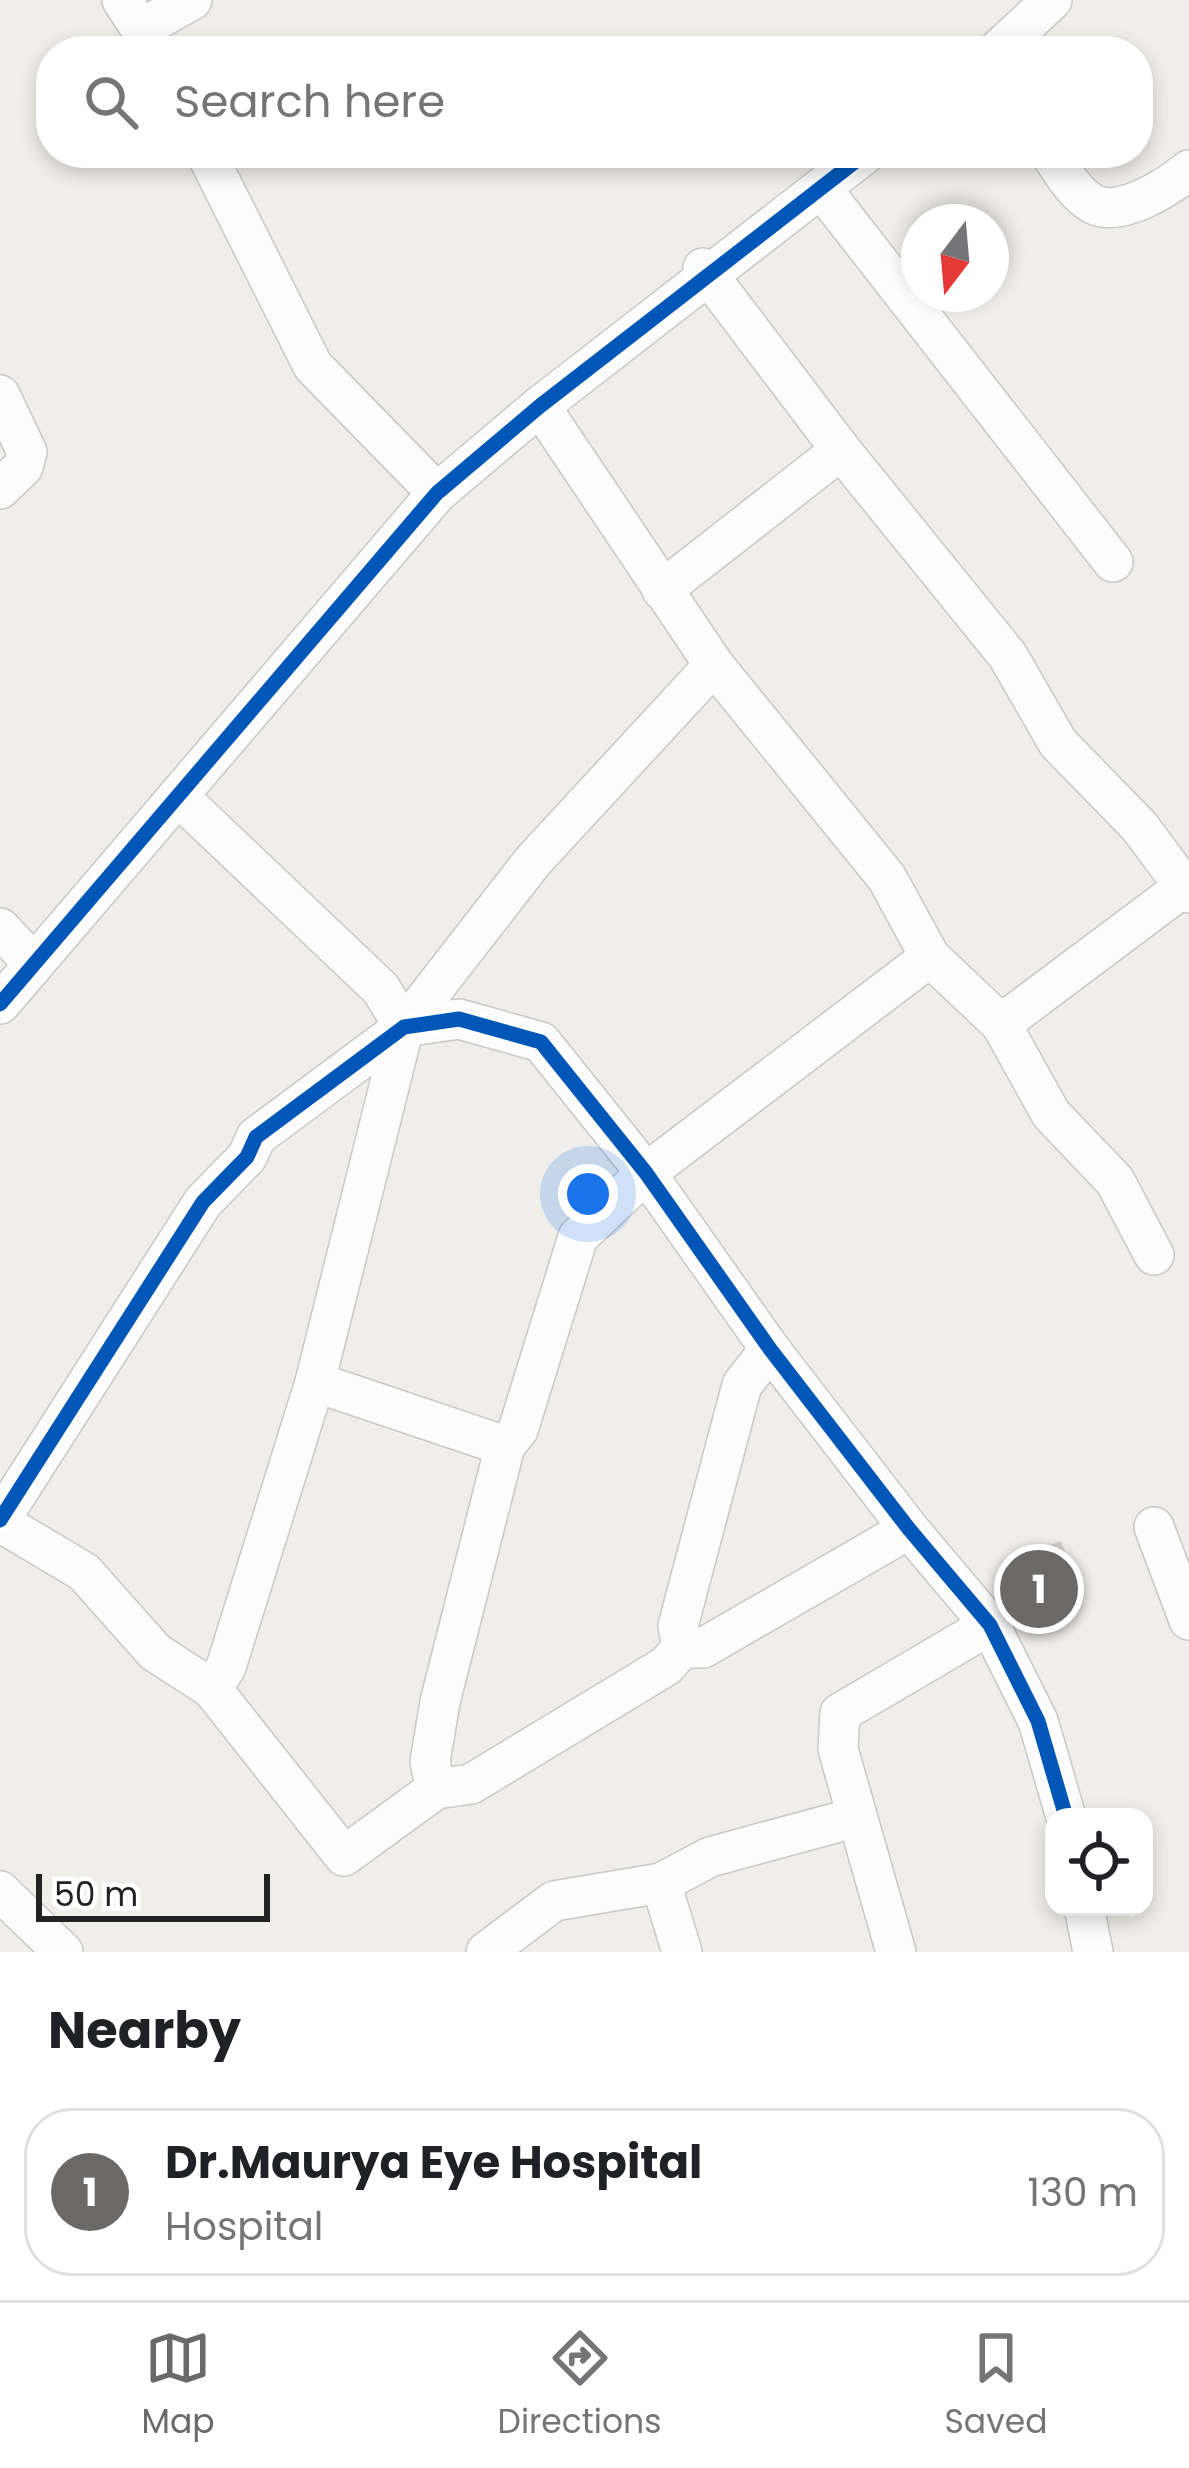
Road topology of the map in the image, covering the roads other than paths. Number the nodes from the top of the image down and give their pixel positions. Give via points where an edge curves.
1 (192, 0) edge
2 (1052, 0) edge
3 (140, 26) edge
4 (1015, 36) edge
5 (214, 168) edge
6 (847, 168) edge
7 (1062, 168) edge
8 (1184, 184) edge
9 (821, 188) junction
10 (705, 272) junction
11 (0, 395) edge
12 (540, 406) junction
13 (841, 450) junction
14 (0, 489) edge
15 (437, 493) junction
16 (1113, 562) dead end
17 (662, 590) junction
18 (714, 665) junction
19 (178, 796) junction
20 (1186, 890) edge
21 (0, 928) edge
22 (930, 957) junction
23 (34, 964) junction
24 (0, 1004) edge
25 (1001, 1024) junction
26 (404, 1027) junction
27 (646, 1173) junction
28 (1154, 1255) dead end
29 (770, 1349) junction
30 (316, 1382) junction
31 (505, 1446) junction
32 (0, 1521) edge
33 (1154, 1527) dead end
34 (909, 1529) junction
35 (1189, 1620) edge
36 (991, 1625) junction
37 (682, 1648) junction
38 (212, 1689) junction
39 (436, 1789) junction
40 (1063, 1808) edge
41 (857, 1817) junction
42 (661, 1882) junction
43 (0, 1891) edge
44 (1086, 1916) edge
45 (63, 1952) edge
46 (486, 1952) edge
47 (682, 1952) edge
48 (896, 1952) edge
49 (1093, 1952) edge

1 - 3 street
2 - 4 street
5 - 15 street via 313,366
6 - 9 street
7 - 8 street via 1091,203 1105,207
9 - 10 street
9 - 16 street
10 - 12 street
10 - 13 street
11 - 14 street via 27,452
12 - 15 street
12 - 17 street
13 - 17 street
13 - 20 street via 1008,656 1058,743 1139,826
15 - 19 street
17 - 18 street
18 - 22 street via 887,878
18 - 26 street via 533,861
19 - 23 street
19 - 26 street via 381,989
20 - 25 street
21 - 23 street
22 - 25 street
22 - 27 street
23 - 24 street
25 - 28 street via 1051,1114 1115,1181
26 - 27 street via 459,1019 541,1042
26 - 30 street
26 - 32 street via 256,1137 203,1202
27 - 29 street
27 - 31 street via 578,1237 518,1430
29 - 34 street
29 - 37 street via 742,1385 678,1626
30 - 31 street
30 - 38 street via 226,1667
31 - 39 street via 440,1702 430,1762
32 - 38 street via 84,1572 154,1652
33 - 35 street
34 - 36 street
34 - 37 street via 703,1648
36 - 40 street via 1039,1721
36 - 41 street via 840,1714 838,1749
37 - 39 street via 666,1666 471,1784
38 - 39 street via 344,1856
41 - 42 street via 710,1857
41 - 48 street
42 - 46 street via 554,1901
42 - 47 street
43 - 45 street
44 - 49 street

